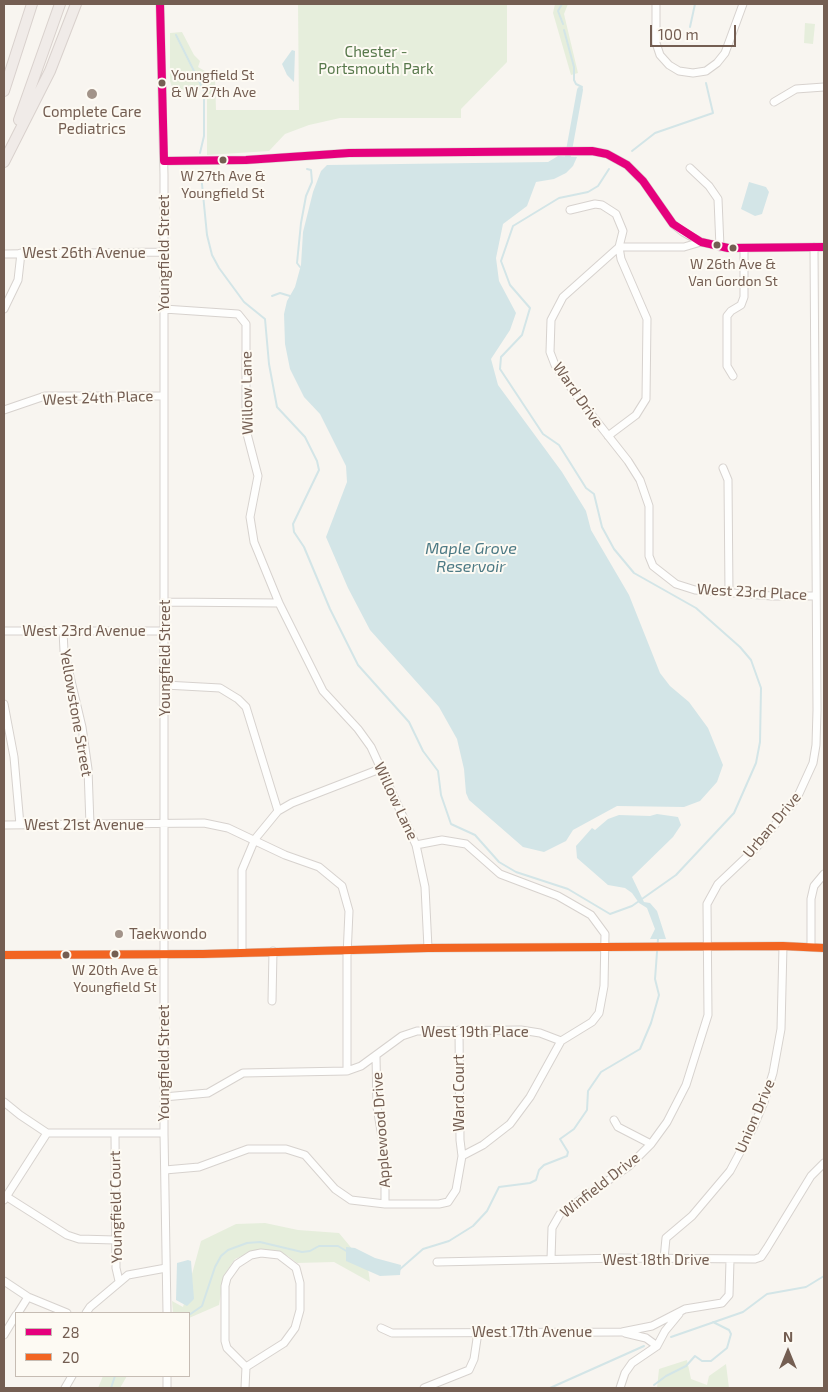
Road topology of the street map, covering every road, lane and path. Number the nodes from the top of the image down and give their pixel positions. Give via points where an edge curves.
1 (32, 4) edge
2 (60, 4) edge
3 (76, 4) edge
4 (160, 4) edge
5 (656, 4) edge
6 (743, 4) edge
7 (824, 87) edge
8 (4, 91) edge
9 (774, 102) dead end
10 (164, 161) junction
11 (4, 162) edge
12 (690, 168) dead end
13 (570, 210) dead end
14 (701, 242) junction
15 (619, 247) junction
16 (720, 247) junction
17 (814, 247) junction
18 (824, 247) edge
19 (744, 248) junction
20 (164, 252) junction
21 (22, 253) junction
22 (4, 254) edge
23 (4, 309) edge
24 (164, 309) junction
25 (733, 376) dead end
26 (164, 396) junction
27 (4, 410) edge
28 (608, 436) junction
29 (723, 468) dead end
30 (820, 542) edge
31 (689, 589) joint
32 (729, 593) junction
33 (815, 596) junction
34 (164, 602) junction
35 (279, 603) junction
36 (4, 631) edge
37 (64, 631) junction
38 (164, 631) junction
39 (820, 632) edge
40 (165, 685) junction
41 (4, 704) edge
42 (820, 710) edge
43 (380, 769) junction
44 (278, 811) junction
45 (165, 824) junction
46 (4, 825) edge
47 (20, 825) junction
48 (90, 825) junction
49 (255, 839) junction
50 (416, 845) junction
51 (824, 874) edge
52 (782, 946) junction
53 (606, 947) junction
54 (707, 947) junction
55 (811, 947) junction
56 (428, 948) junction
57 (824, 948) edge
58 (272, 951) junction
59 (348, 951) junction
60 (242, 952) junction
61 (164, 954) junction
62 (4, 955) edge
63 (272, 1001) dead end
64 (459, 1030) junction
65 (561, 1041) junction
66 (376, 1056) junction
67 (347, 1071) junction
68 (164, 1097) junction
69 (4, 1102) edge
70 (614, 1120) dead end
71 (47, 1133) junction
72 (164, 1133) junction
73 (115, 1134) junction
74 (651, 1144) junction
75 (462, 1156) junction
76 (824, 1163) edge
77 (165, 1170) junction
78 (5, 1197) edge
79 (385, 1204) junction
80 (115, 1240) junction
81 (551, 1259) junction
82 (664, 1259) junction
83 (730, 1260) junction
84 (437, 1262) dead end
85 (166, 1268) junction
86 (4, 1281) edge
87 (119, 1281) junction
88 (28, 1297) junction
89 (18, 1312) edge
90 (65, 1312) edge
91 (87, 1312) edge
92 (166, 1312) edge
93 (681, 1312) junction
94 (15, 1317) edge
95 (381, 1328) dead end
96 (478, 1332) junction
97 (622, 1332) junction
98 (4, 1335) edge
99 (657, 1346) junction
100 (246, 1367) junction
101 (71, 1377) edge
102 (65, 1388) edge
103 (245, 1388) edge
104 (424, 1388) edge
105 (620, 1388) edge

1 - 8 highway
2 - 11 highway
3 - 11 highway via 50,71
4 - 10 street, Youngfield Street
5 - 6 street via 656,43 660,55 679,71 693,72 706,71 725,53
7 - 9 street via 796,90
10 - 14 street via 246,160 343,153 584,150 607,154 627,165 643,181 673,224
10 - 20 street, Youngfield Street
12 - 16 street via 718,199
13 - 15 street via 595,204 609,208 621,222
14 - 15 street via 684,247
14 - 16 street
15 - 28 street via 647,319 648,389 636,415
15 - 28 street, Ward Drive via 563,297 551,320 549,334 555,365
16 - 19 street
17 - 18 street
17 - 19 street
17 - 30 street, Urban Drive
19 - 25 street via 744,297 741,305 727,316 727,366
20 - 21 street, West 26th Avenue
20 - 24 street, Youngfield Street
21 - 22 street, West 26th Avenue
21 - 23 street via 18,280
24 - 26 street, Youngfield Street
24 - 35 street, Willow Lane via 238,314 246,324 246,430 258,476 251,511 251,531
26 - 27 street, West 24th Place via 46,396
26 - 34 street, Youngfield Street
28 - 31 street, Ward Drive via 646,492 649,556 653,566 670,580
29 - 32 street via 728,480
30 - 33 street, Urban Drive
31 - 32 street, West 23rd Place
32 - 33 street, West 23rd Place
33 - 39 street, Urban Drive
34 - 35 street
34 - 38 street, Youngfield Street
35 - 43 street, Willow Lane via 323,691 371,747
36 - 37 street, West 23rd Avenue
37 - 38 street, West 23rd Avenue
37 - 48 street, Yellowstone Street via 64,651 88,769
38 - 40 street, Youngfield Street
39 - 42 street, Urban Drive
40 - 44 street via 220,688 246,707
40 - 45 street, Youngfield Street
41 - 47 street via 14,757
42 - 54 street, Urban Drive via 809,775 797,798 756,848 718,884 707,904
43 - 44 street
43 - 50 street, Willow Lane
44 - 49 street
45 - 48 street, West 21st Avenue
45 - 49 street, Applewood Drive via 215,824
45 - 61 street, Youngfield Street
46 - 47 street, West 21st Avenue
47 - 48 street, West 21st Avenue
49 - 59 street, Applewood Drive via 285,855 319,867 342,886 349,911
49 - 60 street via 242,870
50 - 53 street, Willow Lane via 442,840 466,844 509,879 558,896 591,915 605,934
50 - 56 street via 425,887
51 - 55 street via 814,886 811,899
52 - 54 street
52 - 55 street
52 - 82 street, Union Drive via 781,1029 764,1102 742,1152 717,1189 666,1238
53 - 54 street
53 - 56 street
53 - 65 street, Willow Lane via 603,1000 599,1013 592,1022
54 - 74 street, Winfield Drive via 708,1015 704,1035 686,1085 667,1122
55 - 57 street
56 - 59 street
58 - 59 street
58 - 60 street
58 - 63 street
59 - 67 street, Applewood Drive
60 - 61 street
61 - 62 street
61 - 68 street, Youngfield Street
64 - 65 street, West 19th Place via 531,1031
64 - 66 street, West 19th Place via 413,1032 402,1036
64 - 75 street, Ward Court
65 - 75 street, Willow Lane via 520,1113 483,1145
66 - 67 street, West 19th Place
66 - 79 street, Applewood Drive
67 - 68 street, West 19th Place via 243,1074 208,1093
68 - 72 street, Youngfield Street
69 - 71 street
70 - 74 street via 618,1127
71 - 73 street
71 - 78 street
72 - 73 street
72 - 77 street, Youngfield Street
73 - 80 street, Youngfield Court
74 - 81 street, Winfield Drive via 629,1166 560,1214 552,1228
75 - 79 street via 456,1190 448,1202
76 - 83 street, West 18th Drive via 811,1176 761,1257
77 - 79 street via 199,1167 248,1149 286,1148 310,1160 345,1197
77 - 85 street, Youngfield Street
78 - 80 street via 67,1235 79,1239
80 - 87 street, Youngfield Court
81 - 82 street, West 18th Drive
81 - 84 street, West 18th Drive
82 - 83 street, West 18th Drive
83 - 93 street, West 17th Avenue via 727,1299
85 - 87 street via 140,1272
85 - 92 street, Youngfield Street
86 - 88 street
87 - 91 street
88 - 89 street
88 - 90 street
93 - 97 street, West 17th Avenue via 652,1326
93 - 99 street
94 - 98 street
95 - 96 street, West 17th Avenue via 392,1333
96 - 97 street, West 17th Avenue
96 - 104 street via 469,1370
97 - 99 street via 646,1338
99 - 105 street via 632,1363
100 - 100 street via 227,1348 225,1341 225,1286 232,1270 243,1259 270,1253 296,1268 300,1283 299,1315 292,1335 273,1352
100 - 103 street
101 - 102 street

